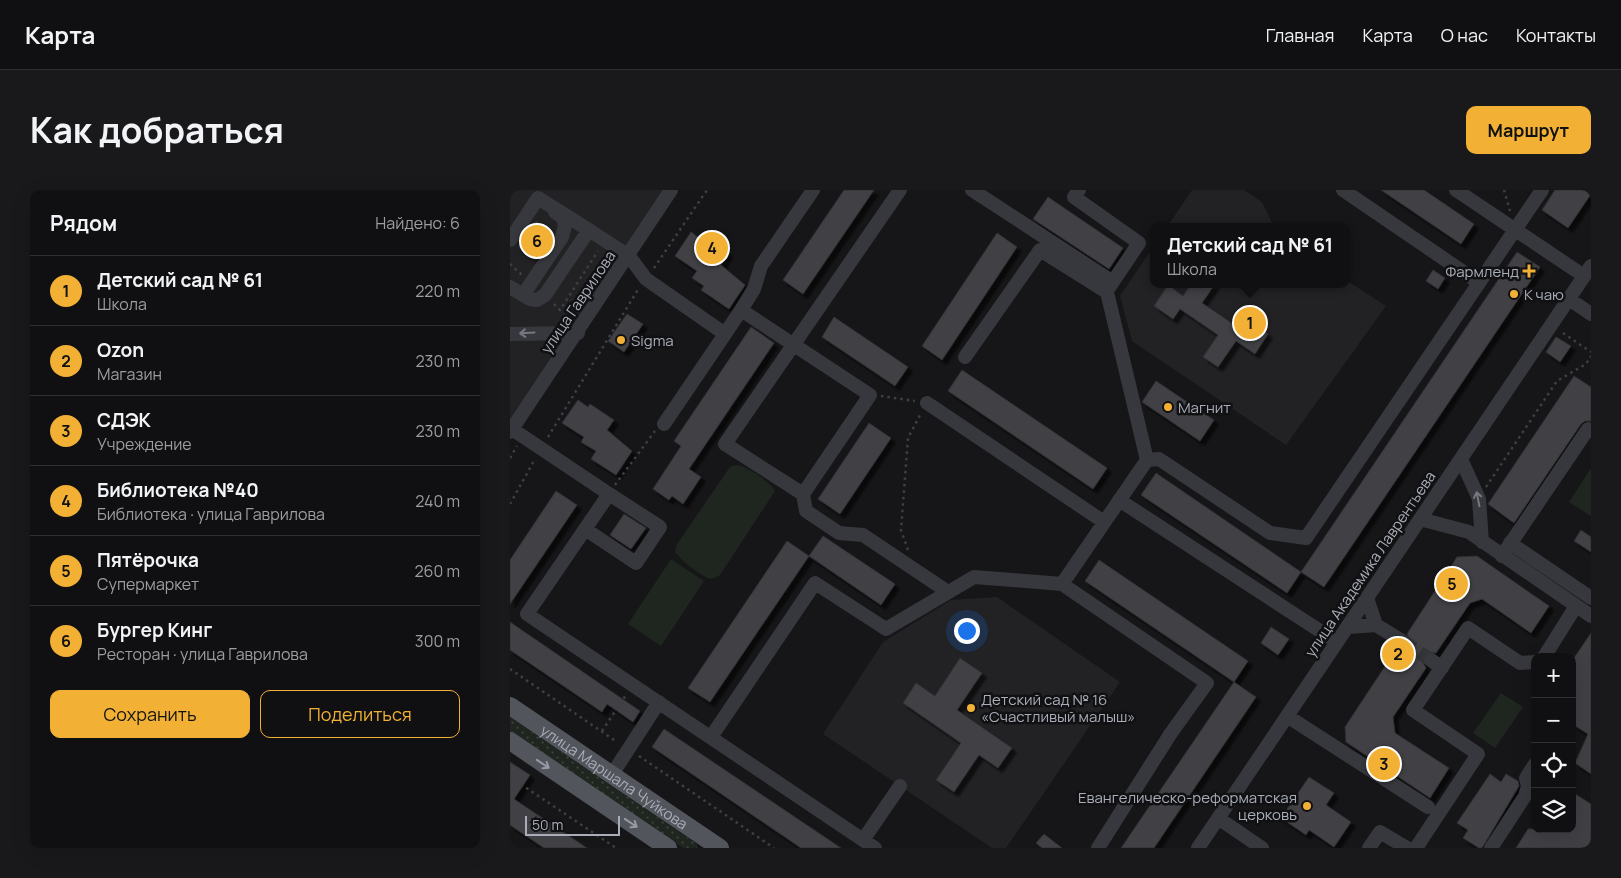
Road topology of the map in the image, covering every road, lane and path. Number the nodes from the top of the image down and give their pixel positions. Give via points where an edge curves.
1 (672, 190) edge
2 (707, 190) edge
3 (813, 190) edge
4 (900, 190) edge
5 (972, 190) edge
6 (1079, 190) edge
7 (1343, 190) edge
8 (1456, 190) edge
9 (1542, 190) edge
10 (537, 194) edge
11 (1515, 229) junction
12 (589, 230) junction
13 (510, 240) edge
14 (510, 249) edge
15 (628, 256) junction
16 (1588, 271) edge
17 (646, 279) junction
18 (1478, 282) junction
19 (510, 287) edge
20 (1110, 287) junction
21 (528, 297) junction
22 (1569, 299) junction
23 (741, 310) junction
24 (1591, 314) edge
25 (578, 333) junction
26 (1563, 333) dead end
27 (510, 334) edge
28 (725, 334) junction
29 (794, 344) junction
30 (1591, 352) edge
31 (1591, 356) edge
32 (965, 357) dead end
33 (870, 395) junction
34 (927, 403) junction
35 (664, 424) joint
36 (511, 431) edge
37 (1591, 431) edge
38 (541, 448) junction
39 (1461, 459) junction
40 (1146, 460) junction
41 (609, 494) junction
42 (803, 494) junction
43 (1479, 499) junction
44 (1119, 500) junction
45 (510, 504) edge
46 (1420, 519) junction
47 (1104, 522) junction
48 (585, 529) junction
49 (1482, 542) junction
50 (1510, 543) junction
51 (1502, 556) junction
52 (915, 570) junction
53 (1062, 584) junction
54 (948, 592) junction
55 (1367, 598) junction
56 (1591, 598) edge
57 (1576, 606) junction
58 (1591, 616) edge
59 (1376, 625) junction
60 (1348, 627) junction
61 (1402, 641) tunnel mouth
62 (1337, 642) junction
63 (1547, 653) edge
64 (1531, 662) edge
65 (510, 669) edge
66 (633, 685) junction
67 (659, 702) junction
68 (510, 706) edge
69 (1287, 716) junction
70 (602, 731) junction
71 (711, 737) junction
72 (510, 741) edge
73 (628, 749) junction
74 (1531, 770) edge
75 (611, 776) junction
76 (510, 777) edge
77 (900, 786) dead end
78 (1428, 807) dead end
79 (1218, 818) junction
80 (869, 844) edge
81 (710, 845) edge
82 (616, 848) edge
83 (668, 848) edge
84 (774, 848) edge
85 (1098, 848) edge
86 (1198, 848) edge
87 (1262, 848) edge
88 (1370, 848) edge
89 (1406, 848) edge
90 (1416, 848) edge
91 (1491, 848) edge

1 - 15 street, улица Гаврилова
2 - 17 path
3 - 23 street via 761,266 754,289
4 - 29 street
5 - 20 street
6 - 20 street via 1074,196 1139,243
7 - 18 street
8 - 11 street
9 - 11 street
10 - 12 street
10 - 13 street
11 - 16 street
11 - 18 street
12 - 15 street
12 - 21 street via 545,295 537,300
14 - 21 street via 533,215 546,210 563,218 562,237
15 - 17 street
15 - 25 street, улица Гаврилова
16 - 22 street, улица Академика Лаврентьева
17 - 28 street
17 - 38 path
18 - 40 street via 1306,538 1270,533 1159,459
19 - 21 street
20 - 32 street via 1040,250
20 - 40 street
22 - 24 street
22 - 39 street, улица Академика Лаврентьева
23 - 28 street
23 - 29 street
25 -> 27 street
25 - 36 street, улица Гаврилова
26 - 30 path
28 - 35 street
29 - 33 street
29 - 42 street via 725,444
31 - 43 path via 1586,364 1557,381
33 - 34 path
33 - 42 street
34 - 47 street
34 - 52 path via 908,438 901,530
35 - 41 path via 655,430
36 - 38 street
37 - 50 street via 1588,429
38 - 41 street
38 - 45 path
43 -> 39 street
39 - 46 street, улица Академика Лаврентьева
40 - 44 street
41 - 48 street
41 - 48 street via 660,527 636,563
42 - 52 street via 806,511 812,516 839,533 863,535
43 - 49 street
44 - 47 street
44 - 62 street
46 - 49 street via 1469,532
46 - 55 street, улица Академика Лаврентьева
47 - 53 street
48 - 66 street via 527,614
49 - 51 street
50 - 51 street
50 - 56 street
51 - 57 street
52 - 54 street
53 - 54 street via 974,577
53 - 85 street via 1207,683
54 - 71 street via 886,629 815,583
55 - 59 street
55 - 60 street, улица Академика Лаврентьева
57 - 58 street
57 - 63 street
59 - 60 street
59 - 61 street
60 - 62 street, улица Академика Лаврентьева
62 - 69 street, улица Академика Лаврентьева
64 - 90 street via 1520,663 1468,628 1436,664 1414,710 1478,754
65 - 70 path
66 - 67 street
66 - 70 path
67 - 71 street
67 - 73 street
68 - 75 main road, улица Маршала Чуйкова
69 - 78 street
69 - 79 street, улица Академика Лаврентьева
70 - 73 path
71 - 80 street
72 -> 83 main road, улица Маршала Чуйкова
73 - 75 street
73 - 84 path
74 - 91 street via 1526,778 1526,796
75 - 81 main road, улица Маршала Чуйкова
76 - 82 path
77 - 80 street
79 - 86 street, улица Академика Лаврентьева
79 - 87 street
88 - 89 street via 1380,832

